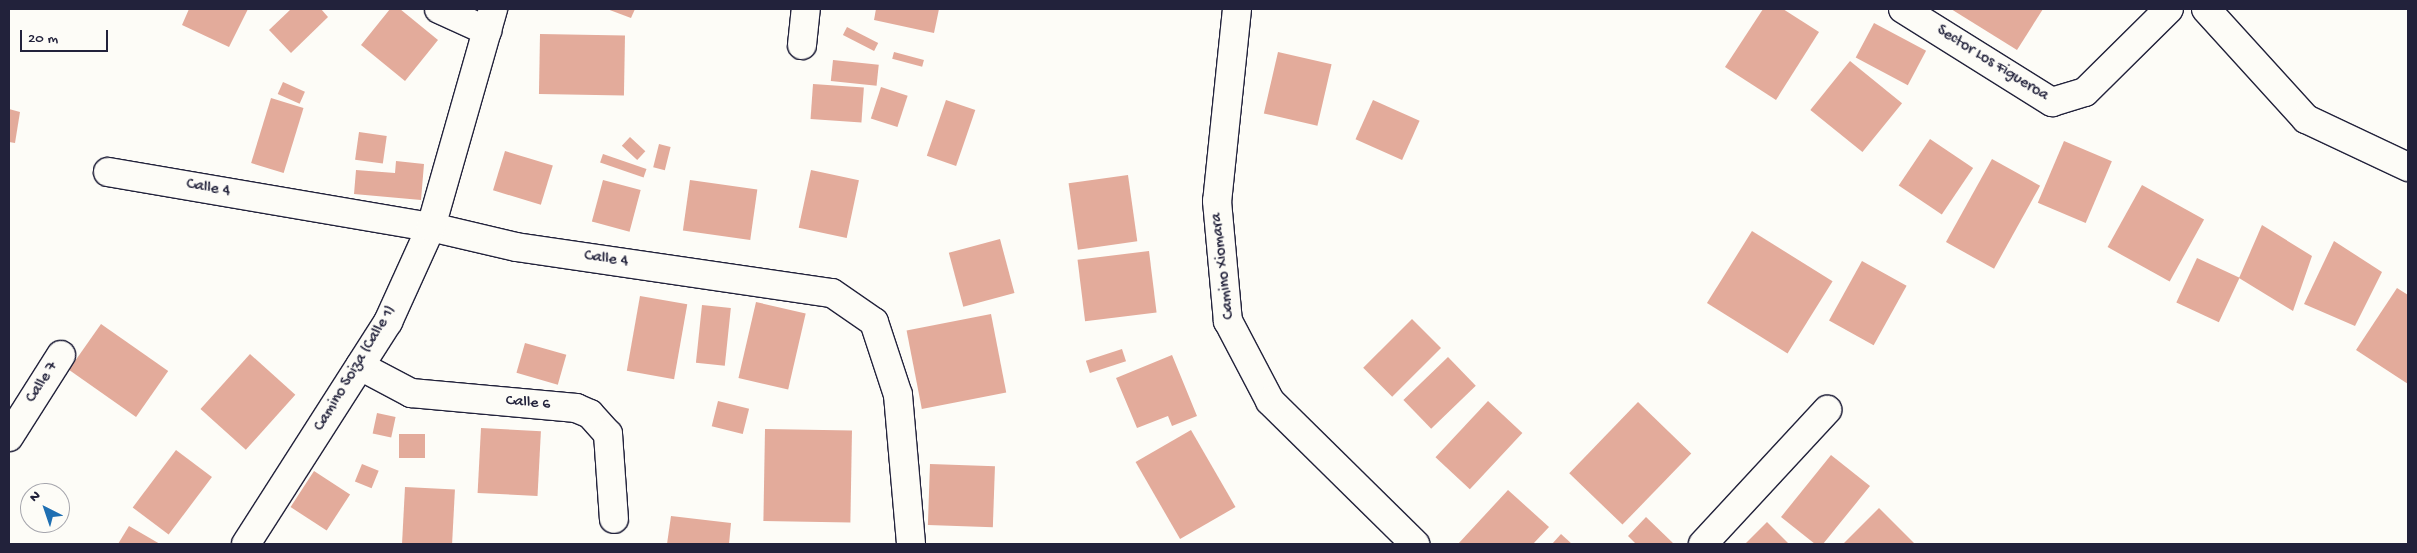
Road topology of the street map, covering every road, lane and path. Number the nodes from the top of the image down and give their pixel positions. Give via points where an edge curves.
1 (439, 9) edge
2 (806, 9) edge
3 (1238, 9) edge
4 (1903, 9) edge
5 (2169, 9) edge
6 (2206, 9) edge
7 (490, 20) edge
8 (802, 45) dead end
9 (2408, 167) edge
10 (108, 172) dead end
11 (431, 227) junction
12 (62, 355) dead end
13 (360, 366) junction
14 (1827, 410) dead end
15 (9, 437) edge
16 (614, 519) dead end
17 (246, 544) edge
18 (911, 544) edge
19 (1415, 544) edge
20 (1703, 544) edge

1 - 7 street
2 - 8 street
3 - 19 street, Camino Xiomara via 1217,201 1228,321 1270,401
4 - 5 street, Sector Los Figueroa via 2052,102 2085,92
6 - 9 street via 2306,119
7 - 11 street, Camino Soiza (Calle 1)
10 - 11 street, Calle 4
11 - 13 street, Camino Soiza (Calle 1) via 388,322
11 - 18 street, Calle 4 via 516,247 832,294 874,322 898,395
12 - 15 street, Calle 7
13 - 16 street, Calle 6 via 412,393 576,408 590,414 608,434
13 - 17 street, Camino Soiza (Calle 1)
14 - 20 street

